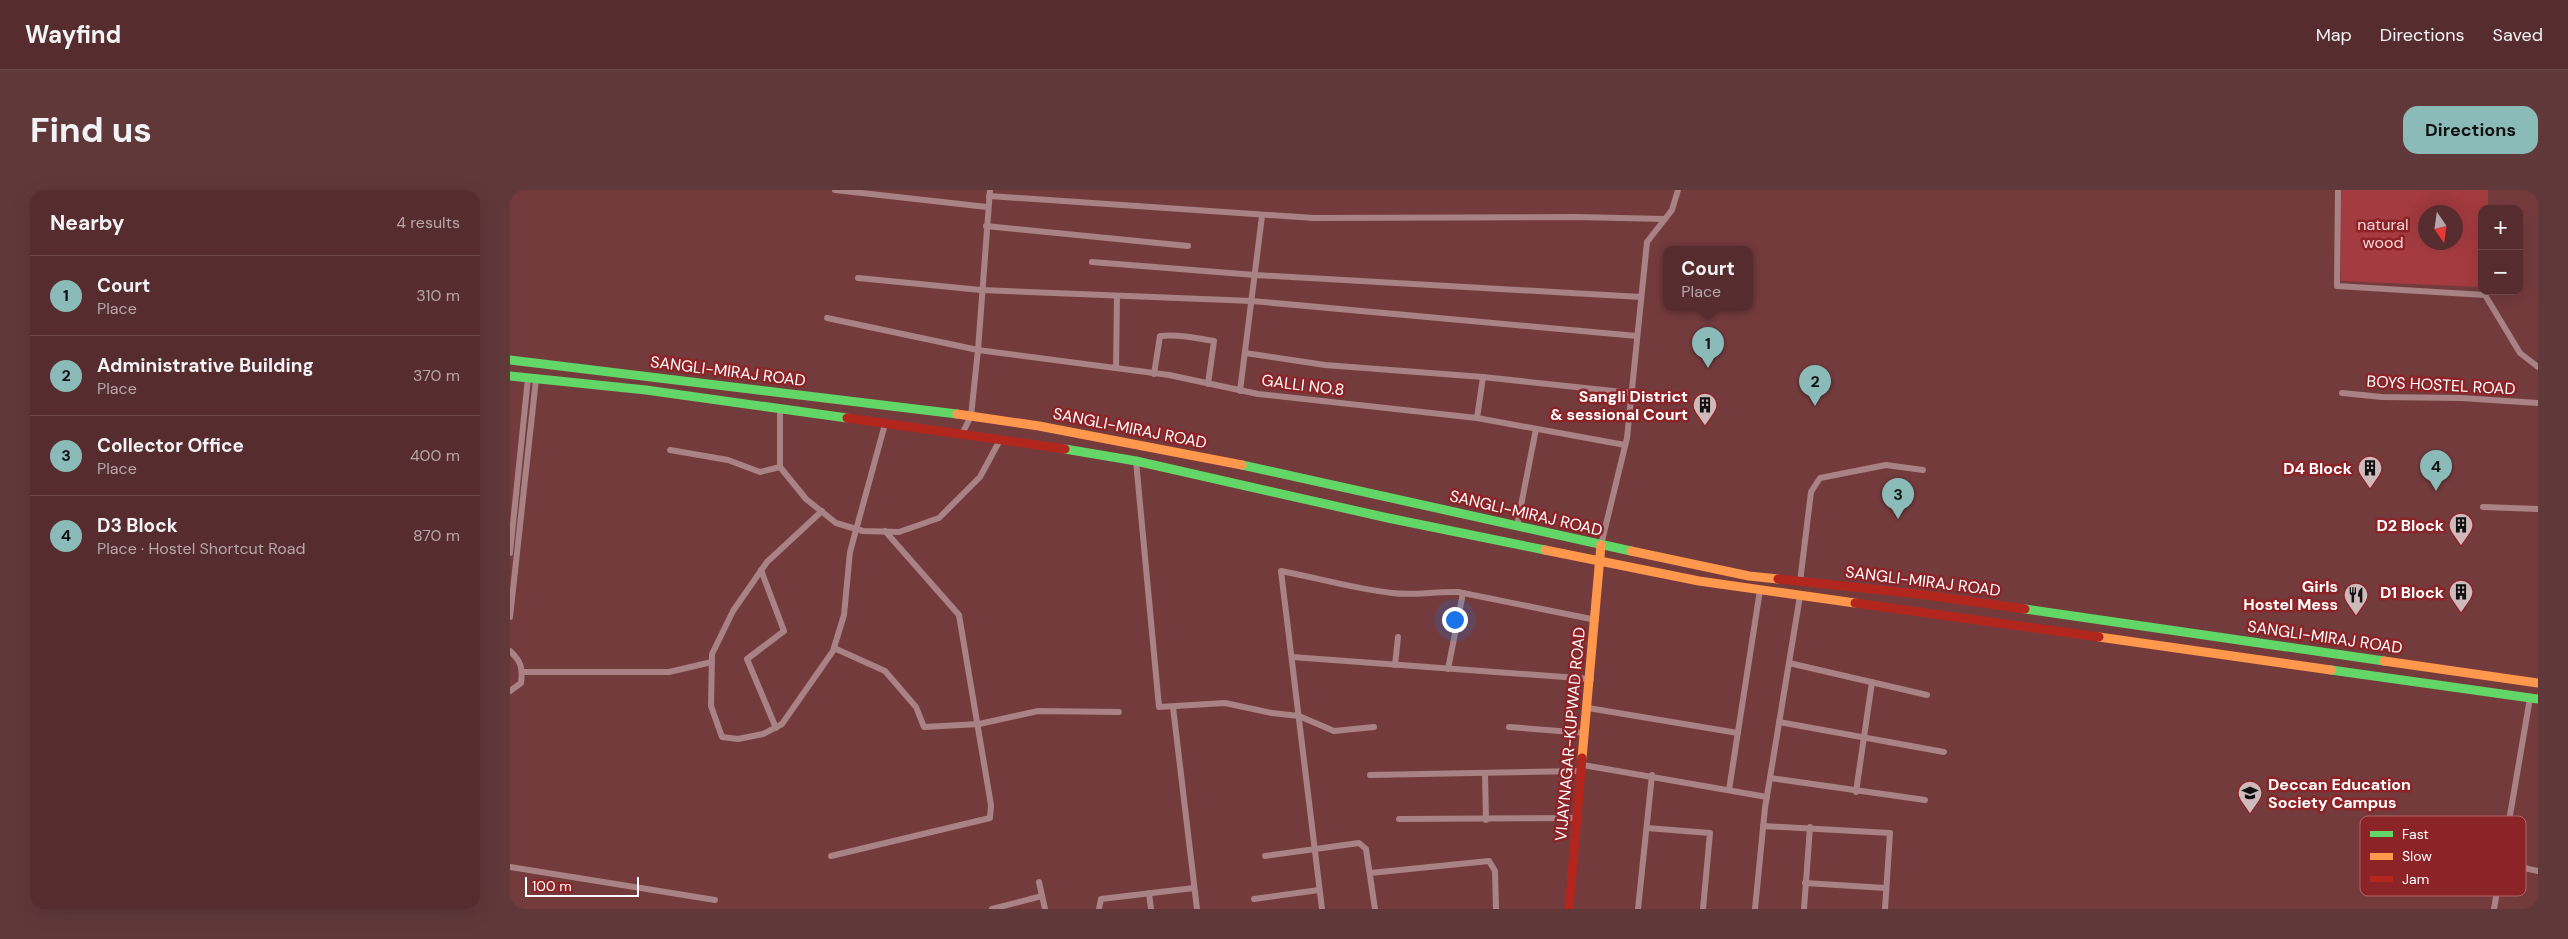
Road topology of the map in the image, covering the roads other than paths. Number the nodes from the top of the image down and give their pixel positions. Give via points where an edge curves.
1 (835, 190) edge
2 (1678, 190) edge
3 (2338, 190) edge
4 (989, 193) edge
5 (987, 207) junction
6 (1262, 216) junction
7 (1665, 219) junction
8 (986, 226) junction
9 (1188, 246) dead end
10 (1092, 262) dead end
11 (1255, 275) junction
12 (858, 278) dead end
13 (981, 290) junction
14 (1117, 296) junction
15 (1641, 297) junction
16 (1252, 301) junction
17 (827, 318) dead end
18 (1638, 336) junction
19 (978, 350) junction
20 (1245, 353) junction
21 (510, 360) edge
22 (2538, 367) edge
23 (1116, 368) junction
24 (1154, 374) junction
25 (510, 376) edge
26 (1482, 377) junction
27 (532, 378) junction
28 (1208, 384) junction
29 (1240, 390) junction
30 (1632, 393) junction
31 (2342, 393) dead end
32 (2538, 403) edge
33 (780, 409) junction
34 (970, 416) junction
35 (1477, 418) junction
36 (885, 424) junction
37 (1536, 429) junction
38 (962, 434) junction
39 (1000, 440) junction
40 (1625, 445) junction
41 (670, 450) dead end
42 (1136, 461) junction
43 (780, 467) junction
44 (1923, 470) dead end
45 (2483, 507) dead end
46 (2538, 509) edge
47 (822, 512) junction
48 (1517, 526) junction
49 (857, 529) junction
50 (885, 531) junction
51 (1601, 546) junction
52 (510, 553) edge
53 (1601, 561) junction
54 (761, 570) junction
55 (1800, 582) junction
56 (1760, 590) junction
57 (1463, 593) junction
58 (1800, 596) junction
59 (510, 617) edge
60 (1596, 620) junction
61 (1398, 637) dead end
62 (834, 648) junction
63 (510, 651) edge
64 (1292, 658) junction
65 (712, 662) junction
66 (1789, 663) junction
67 (1395, 665) junction
68 (1448, 668) junction
69 (522, 672) junction
70 (1591, 679) junction
71 (1872, 682) junction
72 (2538, 683) edge
73 (510, 691) edge
74 (1928, 695) dead end
75 (2534, 699) edge
76 (1173, 708) junction
77 (1588, 708) junction
78 (1119, 712) dead end
79 (1299, 716) junction
80 (1779, 722) junction
81 (979, 724) junction
82 (1374, 727) dead end
83 (1509, 727) dead end
84 (776, 728) junction
85 (1586, 733) junction
86 (1738, 733) junction
87 (1865, 738) junction
88 (1944, 752) dead end
89 (1582, 768) junction
90 (1485, 773) junction
91 (1370, 775) dead end
92 (1652, 775) junction
93 (1770, 778) junction
94 (1729, 790) junction
95 (1856, 792) junction
96 (1767, 797) junction
97 (1925, 800) dead end
98 (2511, 816) edge
99 (1578, 818) junction
100 (1398, 819) dead end
101 (1486, 820) junction
102 (1764, 826) junction
103 (1810, 827) junction
104 (1647, 828) junction
105 (1315, 849) junction
106 (831, 856) dead end
107 (1265, 856) dead end
108 (510, 867) edge
109 (1370, 873) junction
110 (1039, 882) dead end
111 (1805, 883) junction
112 (1194, 888) junction
113 (1885, 888) junction
114 (1319, 890) junction
115 (1148, 892) junction
116 (1042, 896) junction
117 (2496, 896) edge
118 (1254, 899) dead end
119 (715, 900) dead end
120 (992, 909) edge
121 (1045, 909) edge
122 (1099, 909) edge
123 (1151, 909) edge
124 (1197, 909) edge
125 (1322, 909) edge
126 (1375, 909) edge
127 (1496, 909) edge
128 (1569, 909) edge
129 (1638, 909) edge
130 (1703, 909) edge
131 (1755, 909) edge
132 (1804, 909) edge
133 (1885, 909) edge
134 (2494, 909) edge

1 - 5 street
2 - 7 street via 1672,210
3 - 22 street via 2337,286 2485,295 2520,353
4 - 5 street
4 - 6 street
5 - 8 street
6 - 7 street
6 - 11 street
7 - 15 street via 1647,242
8 - 9 street
8 - 13 street
10 - 11 street
11 - 15 street
11 - 16 street
12 - 13 street
13 - 14 street
13 - 19 street
14 - 16 street
14 - 23 street
15 - 18 street
16 - 18 street
16 - 20 street
17 - 19 street, GALLI NO.8
18 - 30 street
19 - 23 street, GALLI NO.8
19 - 34 street
20 - 26 street via 1325,365
20 - 29 street
21 - 34 main road, SANGLI-MIRAJ ROAD
23 - 24 street, GALLI NO.8
24 - 28 street, GALLI NO.8
24 - 28 street via 1160,336 1172,334 1214,341
25 - 27 main road, SANGLI-MIRAJ ROAD
26 - 30 street
26 - 35 street
27 - 33 main road, SANGLI-MIRAJ ROAD
27 - 52 street
27 - 59 street
28 - 29 street, GALLI NO.8
29 - 35 street, GALLI NO.8
30 - 40 street
31 - 32 street, BOYS HOSTEL ROAD via 2382,398 2461,398
33 - 36 main road, SANGLI-MIRAJ ROAD
33 - 43 street
34 - 38 street
34 - 48 main road, SANGLI-MIRAJ ROAD via 1184,452
35 - 37 street, GALLI NO.8
36 - 38 main road, SANGLI-MIRAJ ROAD
36 - 49 street
37 - 40 street, GALLI NO.8
37 - 48 street
38 - 39 main road, SANGLI-MIRAJ ROAD
39 - 42 main road, SANGLI-MIRAJ ROAD
39 - 50 street via 980,477 939,518 899,532
40 - 51 street
41 - 43 street via 728,460 760,472
42 - 53 main road, SANGLI-MIRAJ ROAD via 1388,518
42 - 76 street via 1159,707
43 - 47 street via 806,499
44 - 55 street via 1886,464 1820,478 1811,492
45 - 46 street
47 - 49 street via 836,523
47 - 54 street
48 - 51 main road, SANGLI-MIRAJ ROAD
49 - 50 street
49 - 62 street via 850,552 844,615
50 - 81 street via 960,615
51 - 53 main road, VIJAYNAGAR-KUPWAD ROAD
51 - 55 main road, SANGLI-MIRAJ ROAD via 1749,576
53 - 56 main road, SANGLI-MIRAJ ROAD
53 - 60 main road, VIJAYNAGAR-KUPWAD ROAD
54 - 65 street via 733,611 712,654
54 - 84 street via 784,631 747,659
55 - 72 main road, SANGLI-MIRAJ ROAD via 1918,594
56 - 58 main road, SANGLI-MIRAJ ROAD
56 - 86 street
57 - 60 street
57 - 64 street via 1390,593 1281,571
57 - 68 street
58 - 66 street
58 - 75 main road, SANGLI-MIRAJ ROAD
60 - 70 main road, VIJAYNAGAR-KUPWAD ROAD
61 - 67 street
62 - 81 street via 885,671 916,707 924,727
62 - 84 street via 782,724
63 - 69 street via 520,661
64 - 67 street
64 - 79 street
65 - 69 street via 669,672
65 - 84 street via 711,706 722,737 738,739
66 - 71 street
66 - 80 street
67 - 68 street
68 - 70 street
69 - 73 street via 521,683
70 - 77 main road, VIJAYNAGAR-KUPWAD ROAD
71 - 74 street
71 - 87 street
75 - 98 street
76 - 79 street via 1225,703
76 - 112 street
77 - 85 main road, VIJAYNAGAR-KUPWAD ROAD
77 - 86 street
78 - 81 street via 1038,711
79 - 82 street via 1334,731
79 - 105 street
80 - 87 street
80 - 93 street
81 - 106 street via 991,805 990,818
83 - 85 street
85 - 89 main road, VIJAYNAGAR-KUPWAD ROAD
86 - 94 street
87 - 88 street
87 - 95 street
89 - 90 street
89 - 92 street
89 - 99 main road, VIJAYNAGAR-KUPWAD ROAD
90 - 91 street
90 - 101 street
92 - 94 street
92 - 104 street
93 - 95 street
93 - 96 street
94 - 96 street
95 - 97 street
96 - 102 street
99 - 101 street
99 - 128 main road, VIJAYNAGAR-KUPWAD ROAD
100 - 101 street
102 - 103 street
102 - 131 street
103 - 111 street
103 - 113 street via 1890,833
104 - 129 street
104 - 130 street via 1710,833
105 - 107 street
105 - 109 street via 1359,843 1366,849
105 - 114 street
108 - 119 street
109 - 126 street
109 - 127 street via 1489,861 1495,871
110 - 116 street
111 - 113 street
111 - 132 street
112 - 115 street
112 - 124 street
113 - 133 street
114 - 118 street
114 - 125 street
115 - 122 street via 1101,899
115 - 123 street
116 - 120 street
116 - 121 street
117 - 134 street

